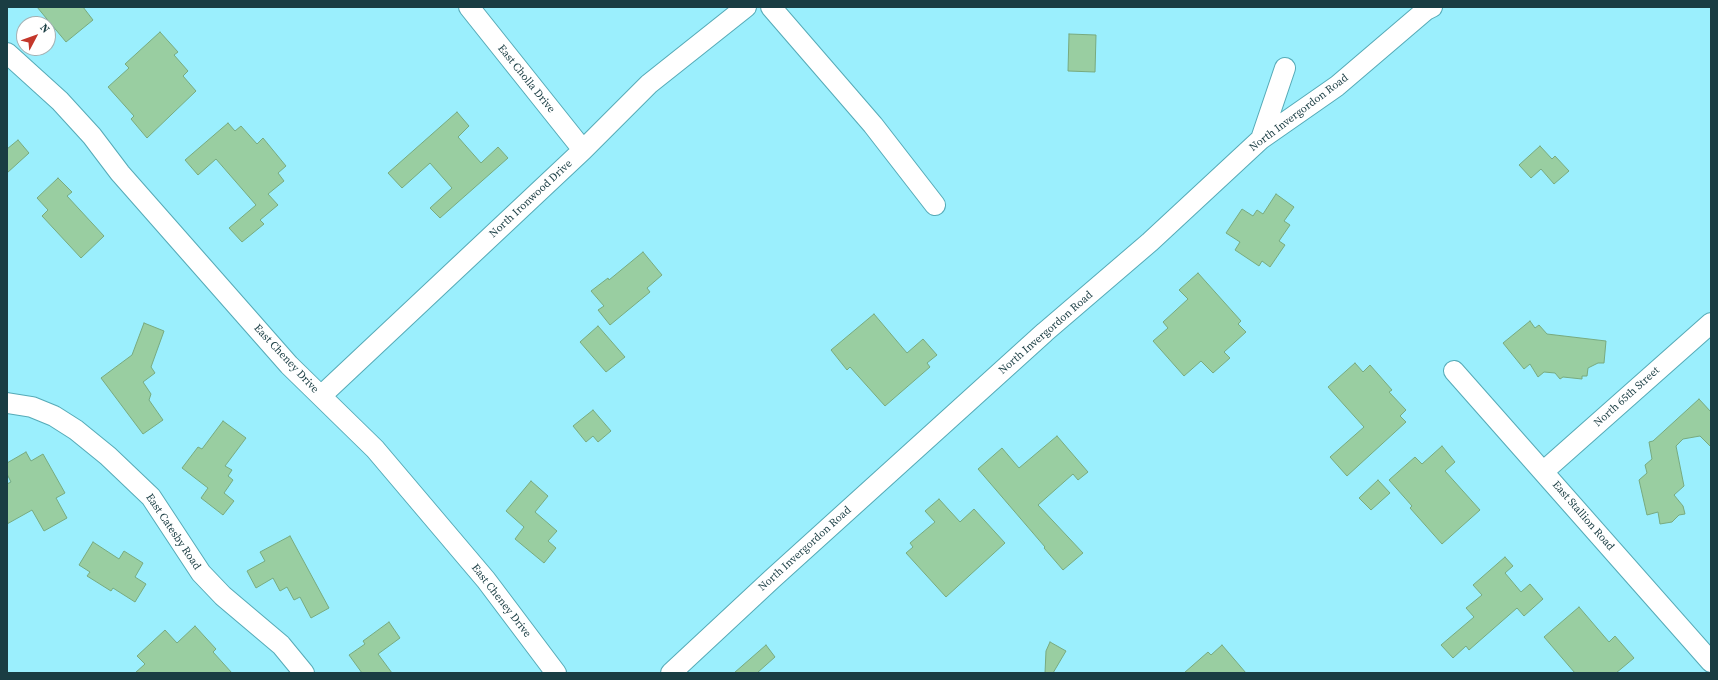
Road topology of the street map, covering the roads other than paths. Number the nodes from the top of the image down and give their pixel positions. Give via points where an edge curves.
1 (469, 7) edge
2 (746, 7) edge
3 (771, 7) edge
4 (1432, 7) edge
5 (7, 53) edge
6 (1285, 68) dead end
7 (1261, 139) junction
8 (583, 150) junction
9 (935, 205) dead end
10 (1711, 323) edge
11 (1454, 371) dead end
12 (321, 396) junction
13 (7, 403) edge
14 (1544, 471) junction
15 (1711, 662) edge
16 (304, 673) edge
17 (556, 673) edge
18 (672, 673) edge

1 - 8 street, East Cholla Drive
2 - 8 street, North Ironwood Drive via 650,84
3 - 9 street via 873,125
4 - 7 street, North Invergordon Road via 1337,86
5 - 12 street, East Cheney Drive via 60,101 91,134 120,173 289,365
6 - 7 street
7 - 18 street, North Invergordon Road via 1150,242 1045,332 779,573
8 - 12 street, North Ironwood Drive
10 - 14 street, North 65th Street
11 - 14 street, East Stallion Road
12 - 17 street, East Cheney Drive via 375,449 438,522 486,580
13 - 16 street, East Catesby Road via 32,407 54,416 108,456 151,497 201,573 223,596 281,645
14 - 15 street, East Stallion Road

